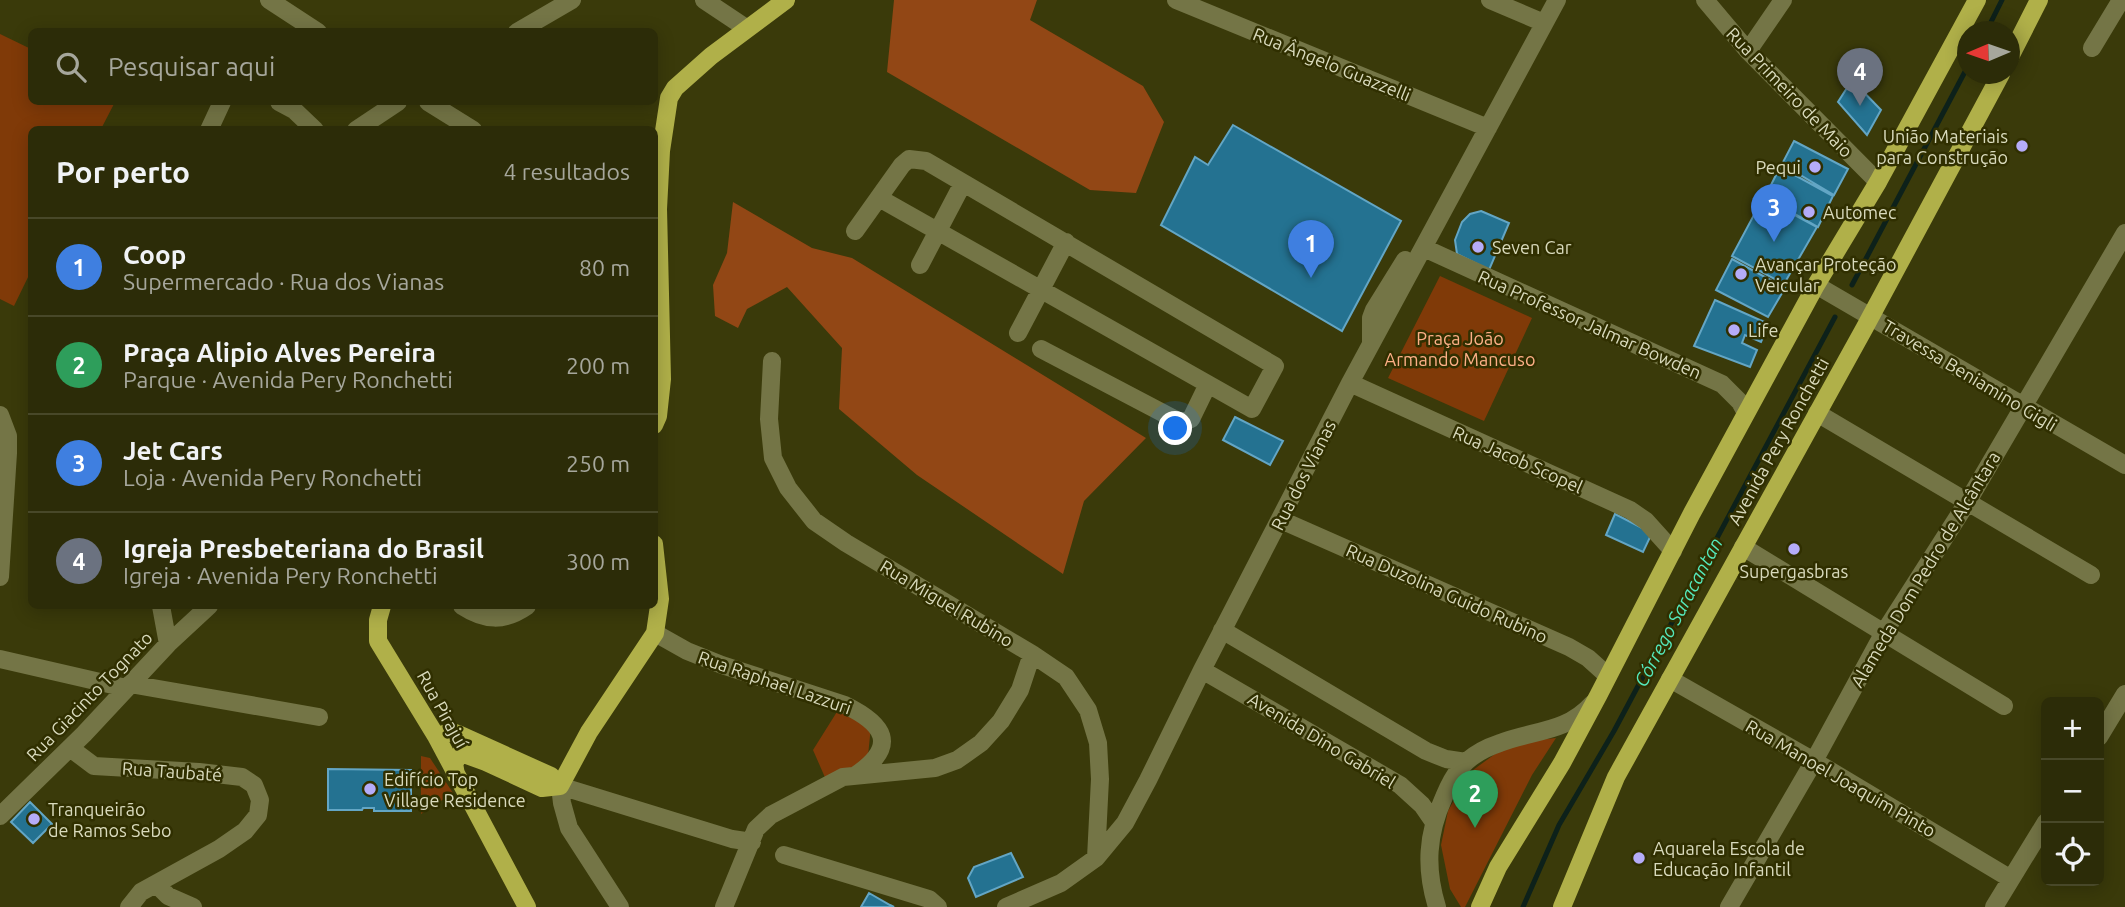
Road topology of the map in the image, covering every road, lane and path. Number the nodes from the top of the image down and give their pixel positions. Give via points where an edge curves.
1 (269, 0) edge
2 (572, 0) edge
3 (704, 0) edge
4 (786, 0) edge
5 (1176, 0) edge
6 (1490, 0) edge
7 (1557, 0) edge
8 (1704, 0) edge
9 (1783, 0) edge
10 (1977, 0) edge
11 (2039, 0) edge
12 (2123, 0) edge
13 (1544, 23) junction
14 (312, 28) edge
15 (524, 28) edge
16 (746, 28) junction
17 (2020, 37) edge
18 (2092, 48) dead end
19 (1748, 51) junction
20 (1996, 84) edge
21 (220, 105) edge
22 (285, 105) edge
23 (394, 105) edge
24 (433, 105) edge
25 (210, 126) edge
26 (311, 126) edge
27 (362, 126) edge
28 (467, 126) edge
29 (1488, 128) junction
30 (1878, 182) junction
31 (963, 183) junction
32 (879, 198) junction
33 (1439, 221) junction
34 (658, 222) edge
35 (855, 231) dead end
36 (938, 232) junction
37 (2125, 233) edge
38 (1066, 242) junction
39 (1424, 248) junction
40 (920, 265) dead end
41 (658, 272) edge
42 (1816, 285) junction
43 (1041, 290) junction
44 (1871, 316) junction
45 (1018, 333) dead end
46 (1371, 344) junction
47 (1041, 349) dead end
48 (772, 361) dead end
49 (1350, 383) junction
50 (1208, 384) junction
51 (2023, 407) junction
52 (1746, 413) junction
53 (1817, 413) junction
54 (0, 415) edge
55 (658, 416) edge
56 (2125, 465) edge
57 (1968, 501) junction
58 (1281, 520) junction
59 (1743, 547) junction
60 (1673, 551) junction
61 (2091, 575) dead end
62 (0, 577) edge
63 (658, 581) edge
64 (161, 609) edge
65 (206, 609) edge
66 (381, 609) edge
67 (467, 609) edge
68 (523, 609) edge
69 (1222, 630) junction
70 (655, 633) junction
71 (1883, 634) junction
72 (168, 644) junction
73 (1032, 654) junction
74 (0, 659) edge
75 (1202, 670) junction
76 (1608, 676) junction
77 (1670, 679) junction
78 (128, 686) junction
79 (2125, 694) edge
80 (1598, 696) junction
81 (2004, 706) dead end
82 (319, 717) dead end
83 (2104, 729) edge
84 (436, 736) junction
85 (70, 748) junction
86 (1814, 761) junction
87 (1466, 762) junction
88 (456, 775) junction
89 (856, 775) junction
90 (560, 786) junction
91 (0, 816) edge
92 (1433, 821) junction
93 (2045, 823) edge
94 (751, 842) junction
95 (784, 855) dead end
96 (1097, 858) junction
97 (2011, 879) junction
98 (514, 883) junction
99 (156, 884) junction
100 (128, 907) edge
101 (192, 907) edge
102 (516, 907) edge
103 (527, 907) edge
104 (620, 907) edge
105 (724, 907) edge
106 (938, 907) edge
107 (1006, 907) edge
108 (1437, 907) edge
109 (1480, 907) edge
110 (1562, 907) edge
111 (1729, 907) edge
112 (1994, 907) edge

1 - 14 street
2 - 15 street
3 - 16 street
4 - 16 main road
5 - 29 street, Rua Ângelo Guazzelli
6 - 13 street
7 - 13 street, Rua dos Vianas
8 - 19 street, Rua Primeiro de Maio
9 - 19 street
10 - 30 main road
11 - 17 main road
12 - 18 street
13 - 29 street, Rua dos Vianas
16 - 34 main road via 669,98
19 - 30 street, Rua Primeiro de Maio
20 - 44 main road, Avenida Pery Ronchetti
21 - 25 street
22 - 26 street
23 - 27 street
24 - 28 street
29 - 33 street, Rua dos Vianas
30 - 42 main road
31 - 32 street via 926,161 909,159
31 - 36 street
31 - 38 street
32 - 35 street
32 - 36 street
33 - 39 street, Rua dos Vianas
33 - 46 street via 1422,232 1374,310
36 - 40 street
36 - 43 street
37 - 51 street, Alameda Dom Pedro de Alcântara
38 - 43 street
38 - 50 street via 1275,366 1252,409
39 - 46 street, Rua dos Vianas
39 - 52 street, Rua Professor Jalmar Bowden via 1722,384
41 - 55 main road via 662,379
42 - 44 street, Travessa Beniamino Gigli
42 - 52 main road
43 - 45 street
43 - 50 street
44 - 51 street, Travessa Beniamino Gigli
44 - 53 main road, Avenida Pery Ronchetti
46 - 49 street, Rua dos Vianas
47 - 50 street via 1180,422 1191,419
48 - 73 street, Rua Miguel Rubino via 769,419 773,458 788,488 814,521
49 - 58 street, Rua dos Vianas
49 - 60 street, Rua Jacob Scopel via 1630,510
51 - 56 street, Travessa Beniamino Gigli
51 - 57 street, Alameda Dom Pedro de Alcântara
52 - 60 main road
53 - 57 street
53 - 59 main road, Avenida Pery Ronchetti
54 - 62 street via 9,453
57 - 61 street
57 - 71 street, Alameda Dom Pedro de Alcântara
58 - 69 street, Rua dos Vianas
58 - 76 street, Rua Duzolina Guido Rubino via 1569,647
59 - 71 street
59 - 77 main road, Avenida Pery Ronchetti
60 - 76 main road
63 - 70 main road
64 - 72 street
65 - 72 street, Rua Giacinto Tognato
66 - 84 main road, Rua Pirajuí via 378,642
67 - 68 street via 500,619
69 - 75 street, Rua dos Vianas
69 - 87 street via 1426,751
70 - 89 street, Rua Raphael Lazzuri via 698,656 867,716 877,724 881,747
70 - 90 main road via 589,732
71 - 81 street
71 - 86 street, Alameda Dom Pedro de Alcântara
72 - 78 street, Rua Giacinto Tognato
73 - 89 street via 1020,690 1001,721 957,760 935,768
73 - 96 street, Rua Miguel Rubino via 1066,677 1088,710 1098,743
74 - 78 street
75 - 92 street, Avenida Dino Gabriel via 1400,785
75 - 96 street, Rua dos Vianas via 1143,791
76 - 80 main road
77 - 86 street, Rua Manoel Joaquim Pinto
77 - 110 main road, Avenida Pery Ronchetti via 1609,791
78 - 82 street
78 - 85 street, Rua Giacinto Tognato
79 - 83 street
80 - 87 street via 1586,711 1563,726 1503,742
80 - 109 main road via 1498,867
84 - 88 main road, Rua Pirajuí
84 - 90 main road via 458,734 551,776
85 - 91 street, Rua Giacinto Tognato
85 - 99 street, Rua Taubaté via 94,766 226,774 254,785 260,800 258,815 246,831
86 - 97 street, Rua Manoel Joaquim Pinto
86 - 111 street, Alameda Dom Pedro de Alcântara
87 - 92 street via 1450,783
88 - 90 main road via 455,758 461,752 542,788
88 - 98 main road, Rua Pirajuí
89 - 94 street via 843,777 771,815 756,829
90 - 94 street
90 - 104 street via 569,828
92 - 108 street via 1430,866
93 - 97 street
94 - 105 street
95 - 106 street via 929,899
96 - 107 street, Rua dos Vianas via 1061,883
97 - 112 street
98 - 102 main road, Rua Pirajuí
98 - 103 main road
99 - 100 street, Rua Taubaté
99 - 101 street via 168,896

